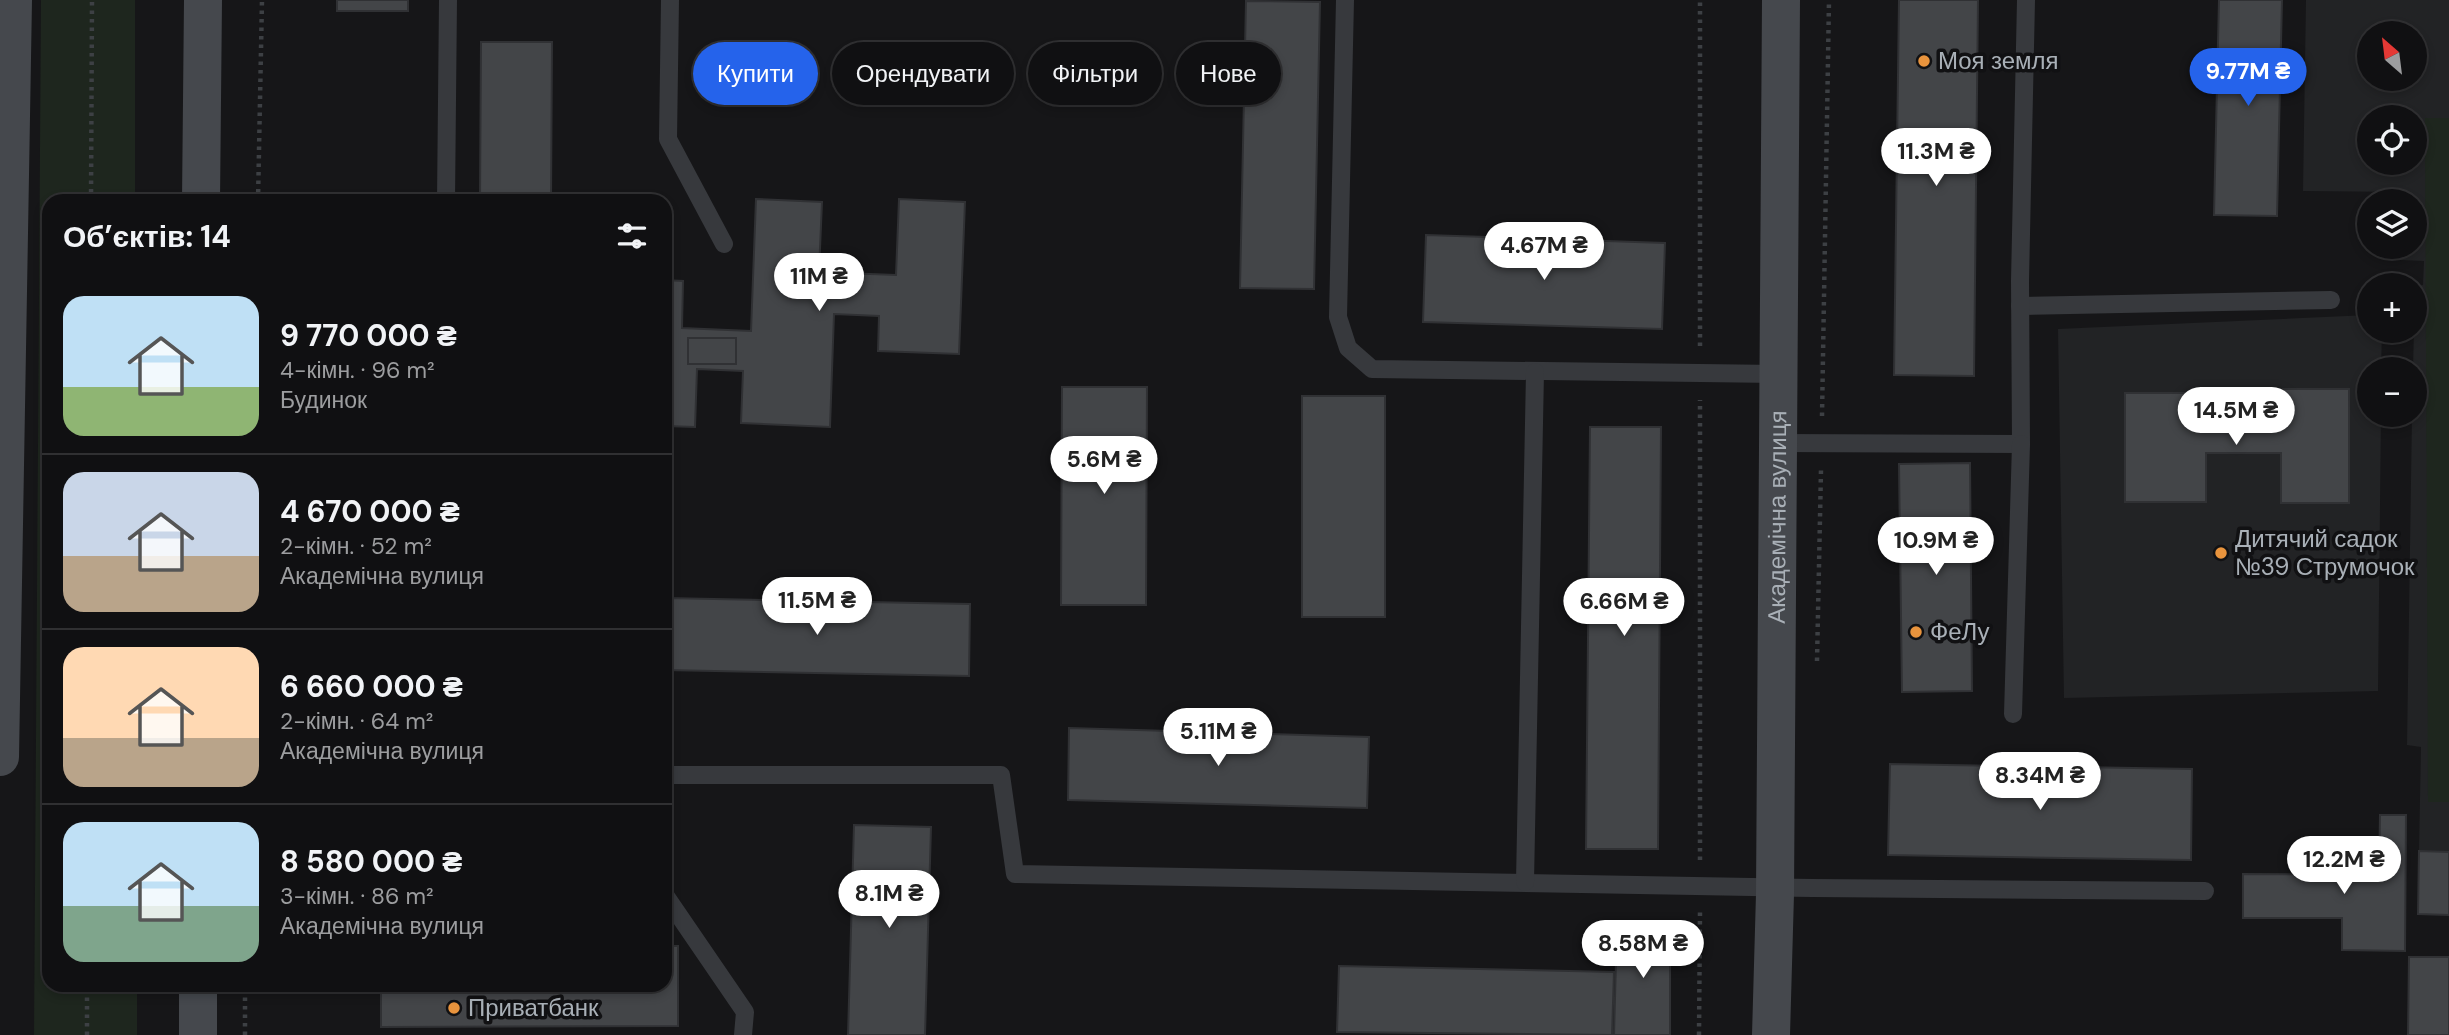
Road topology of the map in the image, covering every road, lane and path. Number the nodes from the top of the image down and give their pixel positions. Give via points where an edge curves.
1 (13, 0) edge
2 (92, 0) edge
3 (203, 0) edge
4 (262, 0) edge
5 (447, 0) edge
6 (670, 0) edge
7 (1345, 0) edge
8 (1700, 0) edge
9 (1781, 0) edge
10 (1829, 0) edge
11 (2026, 0) edge
12 (91, 194) edge
13 (201, 194) edge
14 (258, 194) edge
15 (446, 194) edge
16 (724, 244) dead end
17 (2331, 300) dead end
18 (2020, 306) junction
19 (1535, 372) junction
20 (1778, 374) junction
21 (1700, 375) junction
22 (1778, 443) junction
23 (1821, 444) junction
24 (2021, 444) junction
25 (3, 453) edge
26 (1817, 666) dead end
27 (2013, 714) dead end
28 (0, 757) edge
29 (672, 775) edge
30 (1525, 883) junction
31 (1700, 885) junction
32 (1774, 887) junction
33 (2205, 891) dead end
34 (672, 905) edge
35 (87, 992) edge
36 (198, 992) edge
37 (245, 992) edge
38 (87, 1035) edge
39 (198, 1035) edge
40 (245, 1035) edge
41 (743, 1035) edge
42 (1699, 1035) edge
43 (1771, 1035) edge

1 - 25 street
2 - 12 path
3 - 13 street
4 - 14 path
5 - 15 lane
6 - 16 lane via 668,139
7 - 19 lane via 1338,317 1348,348 1371,369
8 - 21 path
9 - 20 street, Академічна вулиця
10 - 23 path
11 - 18 lane
17 - 18 lane
18 - 24 lane
19 - 21 lane
19 - 30 lane
20 - 21 lane
20 - 22 street, Академічна вулиця
21 - 31 path
22 - 23 lane
22 - 32 street, Академічна вулиця
23 - 24 lane
23 - 26 path
24 - 27 lane
25 - 28 street
29 - 30 lane via 1001,775 1015,874
30 - 31 lane
31 - 32 lane
31 - 42 path
32 - 33 lane
32 - 43 street, Академічна вулиця
34 - 41 lane via 745,1012
35 - 38 path
36 - 39 street
37 - 40 path

